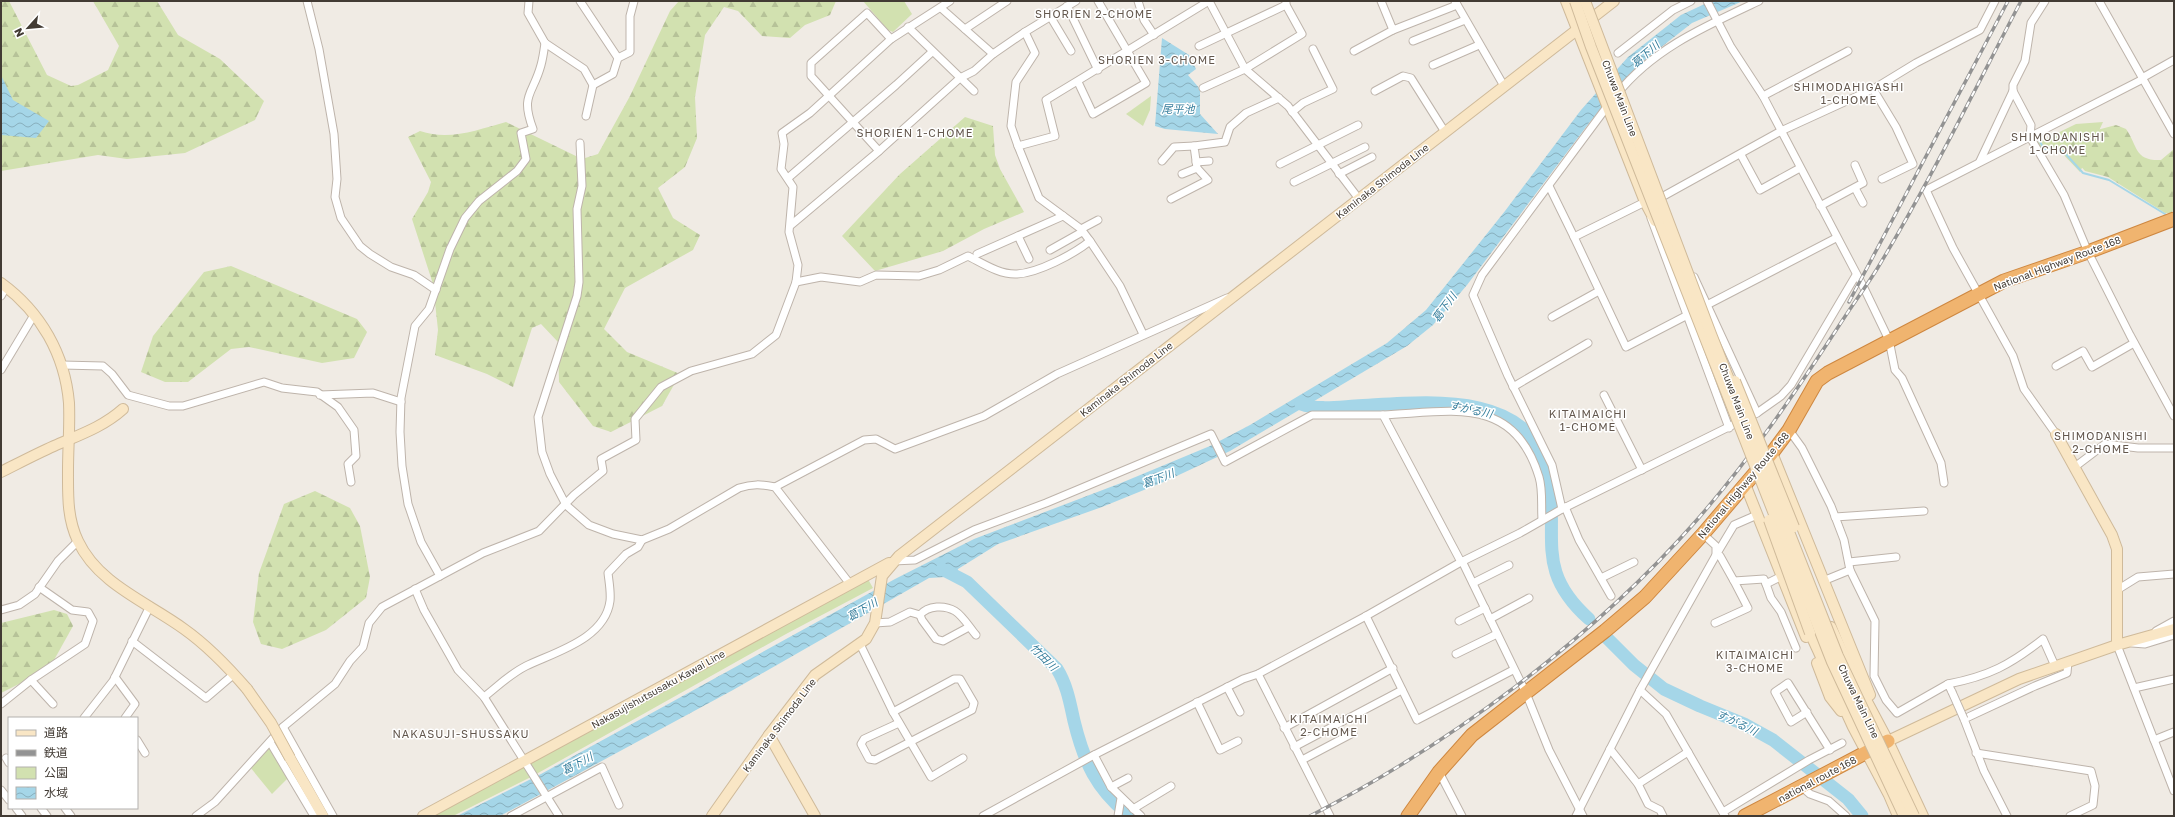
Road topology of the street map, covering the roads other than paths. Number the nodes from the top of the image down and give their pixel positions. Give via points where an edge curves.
1 (307, 1) edge
2 (529, 1) edge
3 (580, 1) edge
4 (634, 1) edge
5 (950, 1) edge
6 (1007, 1) edge
7 (1076, 1) edge
8 (1098, 1) edge
9 (1138, 1) edge
10 (1209, 1) edge
11 (1381, 1) edge
12 (1566, 1) edge
13 (1575, 1) edge
14 (1585, 1) edge
15 (1590, 1) edge
16 (1614, 1) edge
17 (1691, 1) edge
18 (1707, 1) edge
19 (1759, 1) edge
20 (1994, 1) edge
21 (2045, 1) edge
22 (2099, 1) edge
23 (1286, 3) edge
24 (1456, 3) edge
25 (1067, 6) junction
26 (941, 8) junction
27 (1050, 16) junction
28 (1594, 16) junction
29 (1465, 20) junction
30 (1717, 21) junction
31 (908, 27) junction
32 (965, 30) junction
33 (1393, 30) junction
34 (1576, 30) junction
35 (1025, 32) junction
36 (1226, 34) junction
37 (1154, 35) junction
38 (892, 39) junction
39 (1413, 41) dead end
40 (545, 43) junction
41 (1479, 45) junction
42 (1199, 46) dead end
43 (1313, 49) dead end
44 (1071, 51) dead end
45 (1354, 51) dead end
46 (1848, 51) dead end
47 (932, 52) junction
48 (1127, 52) junction
49 (993, 54) junction
50 (1614, 57) junction
51 (618, 58) junction
52 (2174, 60) edge
53 (1433, 65) dead end
54 (1245, 69) junction
55 (1098, 70) junction
56 (960, 78) junction
57 (2143, 78) junction
58 (1078, 82) junction
59 (593, 85) junction
60 (1504, 86) junction
61 (1203, 88) dead end
62 (1621, 89) junction
63 (1873, 89) junction
64 (974, 91) dead end
65 (1375, 91) dead end
66 (2014, 91) junction
67 (827, 96) junction
68 (1763, 96) junction
69 (1279, 98) junction
70 (1607, 107) junction
71 (1292, 112) junction
72 (586, 116) dead end
73 (853, 123) junction
74 (1358, 125) dead end
75 (1781, 131) junction
76 (1445, 132) junction
77 (2174, 134) edge
78 (2030, 137) junction
79 (580, 143) dead end
80 (1317, 144) junction
81 (1018, 146) junction
82 (1194, 146) junction
83 (1365, 147) dead end
84 (879, 151) junction
85 (1741, 155) junction
86 (1372, 157) dead end
87 (1162, 161) dead end
88 (1209, 161) dead end
89 (1980, 161) junction
90 (1331, 163) junction
91 (1280, 164) dead end
92 (1196, 165) junction
93 (1855, 165) dead end
94 (1800, 168) junction
95 (1182, 174) dead end
96 (1339, 174) junction
97 (788, 178) junction
98 (1882, 179) dead end
99 (1294, 182) dead end
100 (1549, 186) junction
101 (1855, 188) junction
102 (1660, 198) junction
103 (1171, 199) dead end
104 (1358, 199) junction
105 (1645, 202) junction
106 (1863, 203) dead end
107 (1820, 206) junction
108 (1063, 216) junction
109 (2174, 219) edge
110 (1098, 220) dead end
111 (791, 225) junction
112 (1082, 230) junction
113 (1018, 236) junction
114 (1574, 237) junction
115 (1836, 238) junction
116 (1090, 241) junction
117 (1050, 250) dead end
118 (2088, 252) junction
119 (977, 254) dead end
120 (1029, 259) dead end
121 (1856, 275) junction
122 (796, 282) junction
123 (3, 289) edge
124 (436, 290) junction
125 (1599, 291) junction
126 (1980, 294) junction
127 (1235, 295) junction
128 (1697, 311) junction
129 (34, 315) junction
130 (1552, 317) dead end
131 (1143, 334) junction
132 (1708, 336) junction
133 (1889, 340) junction
134 (1588, 343) dead end
135 (2134, 343) junction
136 (1714, 360) dead end
137 (62, 365) junction
138 (2056, 366) dead end
139 (1, 370) edge
140 (1513, 387) junction
141 (320, 394) junction
142 (1604, 395) dead end
143 (1733, 397) dead end
144 (401, 402) junction
145 (124, 408) dead end
146 (1757, 413) junction
147 (1383, 415) junction
148 (2174, 416) edge
149 (1729, 428) junction
150 (1789, 430) junction
151 (2056, 434) joint
152 (68, 440) junction
153 (2174, 448) edge
154 (1772, 452) junction
155 (2076, 466) junction
156 (1642, 470) junction
157 (1, 472) edge
158 (351, 482) dead end
159 (1745, 484) junction
160 (1944, 484) dead end
161 (775, 487) junction
162 (566, 505) junction
163 (1561, 509) junction
164 (1924, 511) dead end
165 (1757, 515) junction
166 (1835, 517) junction
167 (1544, 519) junction
168 (1703, 534) junction
169 (642, 540) junction
170 (78, 541) junction
171 (1716, 555) junction
172 (1896, 557) dead end
173 (893, 561) junction
174 (1461, 561) junction
175 (1634, 562) dead end
176 (1508, 565) dead end
177 (1849, 566) junction
178 (2174, 574) edge
179 (440, 576) junction
180 (1782, 576) junction
181 (1601, 578) junction
182 (1734, 581) junction
183 (1823, 581) junction
184 (1473, 583) junction
185 (850, 584) junction
186 (1766, 584) junction
187 (39, 587) junction
188 (415, 588) junction
189 (2117, 590) junction
190 (1611, 596) dead end
191 (1528, 598) dead end
192 (150, 606) junction
193 (1485, 608) junction
194 (1, 610) edge
195 (920, 615) junction
196 (1366, 616) junction
197 (1490, 619) junction
198 (2174, 620) edge
199 (1459, 621) dead end
200 (875, 623) junction
201 (1715, 623) dead end
202 (1829, 623) junction
203 (969, 627) junction
204 (2174, 628) edge
205 (1810, 633) junction
206 (1497, 634) junction
207 (976, 635) dead end
208 (2174, 635) edge
209 (2147, 636) junction
210 (132, 641) junction
211 (860, 644) junction
212 (2122, 644) junction
213 (1796, 648) dead end
214 (1456, 654) dead end
215 (2068, 662) junction
216 (2054, 666) junction
217 (1393, 668) junction
218 (1513, 670) junction
219 (234, 674) junction
220 (1258, 674) junction
221 (115, 676) junction
222 (2174, 678) edge
223 (31, 680) junction
224 (1948, 684) junction
225 (1227, 687) junction
226 (2134, 688) junction
227 (1402, 690) junction
228 (1640, 690) junction
229 (1526, 693) junction
230 (484, 697) junction
231 (1197, 702) junction
232 (1, 704) edge
233 (54, 704) dead end
234 (893, 712) junction
235 (1240, 712) dead end
236 (1807, 712) junction
237 (85, 717) edge
238 (126, 717) edge
239 (1964, 719) junction
240 (1879, 722) junction
241 (899, 723) junction
242 (283, 727) junction
243 (1852, 727) junction
244 (1284, 728) junction
245 (2174, 732) edge
246 (1353, 733) dead end
247 (770, 735) junction
248 (2154, 740) junction
249 (1238, 741) dead end
250 (1888, 741) junction
251 (138, 742) edge
252 (270, 742) junction
253 (910, 742) junction
254 (1842, 744) dead end
255 (1294, 747) junction
256 (1610, 749) junction
257 (1830, 750) junction
258 (1688, 752) junction
259 (145, 753) dead end
260 (1865, 753) junction
261 (1976, 754) junction
262 (1093, 755) junction
263 (963, 758) dead end
264 (526, 760) junction
265 (1302, 760) junction
266 (1439, 772) junction
267 (1128, 778) dead end
268 (1638, 784) junction
269 (1806, 784) junction
270 (1171, 786) dead end
271 (1111, 788) junction
272 (1, 790) edge
273 (2174, 791) edge
274 (548, 795) junction
275 (8, 799) edge
276 (1121, 800) junction
277 (619, 805) dead end
278 (1581, 808) junction
279 (1132, 809) junction
280 (995, 814) edge
281 (1724, 814) edge
282 (196, 816) edge
283 (314, 816) edge
284 (323, 816) edge
285 (332, 816) edge
286 (423, 816) edge
287 (511, 816) edge
288 (559, 816) edge
289 (712, 816) edge
290 (815, 816) edge
291 (983, 816) edge
292 (1118, 816) edge
293 (1141, 816) edge
294 (1330, 816) edge
295 (1408, 816) edge
296 (1462, 816) edge
297 (1576, 816) edge
298 (1583, 816) edge
299 (1663, 816) edge
300 (1745, 816) edge
301 (1846, 816) edge
302 (1898, 816) edge
303 (1904, 816) edge
304 (1914, 816) edge
305 (1923, 816) edge
306 (2008, 816) edge
307 (2070, 816) edge

1 - 124 street via 319,50 334,134 337,179 335,197 340,218 365,250 391,267 414,275
2 - 40 street via 528,13
3 - 51 street
4 - 51 street via 630,16 630,52
5 - 26 street
6 - 32 street
7 - 25 street
8 - 48 street
9 - 37 street via 1144,20
10 - 36 street
10 - 37 street
11 - 33 street
12 - 34 main road
13 - 132 main road, Chuwa Main Line, bridge
14 - 132 main road, Chuwa Main Line, bridge
15 - 28 main road
16 - 28 main road, Kaminaka Shimoda Line
17 - 50 street via 1674,10
18 - 30 street
19 - 30 street
20 - 63 street via 1980,30 1916,63
21 - 66 street via 2031,23 2024,61 2012,84
22 - 57 street
23 - 36 street
23 - 54 street via 1302,34
24 - 29 street
24 - 33 street
25 - 27 street
25 - 55 street
26 - 31 street
26 - 32 street
27 - 35 street
27 - 44 street
28 - 34 main road, Kaminaka Shimoda Line
28 - 50 main road
29 - 39 street
29 - 41 street
30 - 62 street via 1686,35 1663,50
30 - 68 street
31 - 38 street
31 - 47 street
32 - 49 street
33 - 45 street
34 - 60 main road, Kaminaka Shimoda Line
34 - 70 main road
35 - 49 street
35 - 81 street via 1035,53 1016,82 1011,126
36 - 42 street
36 - 54 street
37 - 48 street
38 - 67 street
38 - 67 street via 867,13 811,63 810,76
40 - 59 street via 584,69
40 - 124 street via 541,66 529,90 527,112 532,129 520,133 526,159 517,171 479,201 465,218 450,249
41 - 53 street
41 - 60 street
43 - 71 street via 1333,89 1303,103
46 - 68 street
47 - 56 street
47 - 73 street
48 - 55 street
48 - 58 street via 1146,83 1094,114
49 - 56 street via 974,71
50 - 62 main road, bridge
51 - 59 street via 613,74
52 - 57 street
54 - 61 street
54 - 69 street
55 - 58 street
56 - 64 street
56 - 84 street
57 - 77 street
57 - 78 street
58 - 81 street via 1046,100 1055,136
59 - 72 street
60 - 76 main road, Kaminaka Shimoda Line
62 - 70 street
62 - 102 main road
63 - 75 street
63 - 98 street via 1896,127 1913,164
65 - 76 street via 1403,76 1411,78
66 - 78 street via 2031,125
66 - 89 street
67 - 73 street
67 - 97 street via 810,113 782,133 784,144 781,169
68 - 75 street
69 - 71 street
69 - 82 street via 1246,113 1230,127 1225,142
70 - 100 street
70 - 105 main road
71 - 80 street
73 - 84 street
73 - 97 street
74 - 80 street
75 - 85 street
75 - 94 street
76 - 104 main road, Kaminaka Shimoda Line
78 - 89 street
78 - 118 street via 2064,195
79 - 162 street via 582,186 577,209 577,296 538,417 542,452
80 - 90 street
80 - 91 street
81 - 108 street via 1039,198
82 - 87 street via 1174,147
82 - 92 street
83 - 90 street
84 - 111 street
85 - 94 street via 1760,190
85 - 102 street
86 - 96 street
88 - 92 street
89 - 126 street via 1926,190 1953,248
90 - 96 street
90 - 99 street
92 - 95 street
92 - 103 street via 1208,180
93 - 101 street via 1864,183
94 - 107 street
96 - 104 street
97 - 111 street via 793,188
100 - 114 street
100 - 140 street via 1482,275 1472,295
101 - 106 street
101 - 107 street
102 - 128 main road
104 - 127 main road, Kaminaka Shimoda Line
105 - 114 street
105 - 128 main road
107 - 115 street
108 - 112 street
108 - 113 street
109 - 118 highway, National Highway Route 168
110 - 112 street
111 - 122 street via 789,232 798,265
112 - 116 street
112 - 117 street
113 - 119 street
113 - 120 street
114 - 125 street
115 - 121 street
115 - 128 street
116 - 122 street via 1082,248 1039,268 1017,274 999,271 968,256 939,270 919,276 876,275 860,282 821,277
116 - 131 street via 1120,286
118 - 126 highway, National Highway Route 168 via 2004,281
118 - 135 street
121 - 133 street
121 - 146 street via 1791,385 1781,396
122 - 162 street via 776,335 752,354 691,371 661,387 635,419 636,440 601,459 603,471
123 - 129 main road
124 - 144 street via 429,309 415,326
125 - 128 street via 1626,347
125 - 130 street
126 - 133 highway, National Highway Route 168
126 - 151 street via 2013,356 2024,389
127 - 131 street
127 - 173 main road, Kaminaka Shimoda Line
128 - 136 main road
128 - 143 main road
128 - 146 street
128 - 149 street
129 - 137 main road via 50,336
129 - 139 street
131 - 161 street via 1057,374 984,416 895,448 876,439 864,440
132 - 202 main road, bridge via 1742,392
132 - 205 main road, bridge via 1721,392
132 - 303 main road, Chuwa Main Line, bridge via 1832,662
132 - 304 main road, Chuwa Main Line, bridge via 1838,656
133 - 150 highway, National Highway Route 168 via 1817,381
133 - 160 street via 1895,370 1902,378 1941,463
134 - 140 street
135 - 138 street via 2092,367 2083,352
135 - 148 street
137 - 141 street via 103,366 128,395 169,406 183,406 264,382 282,388
137 - 152 main road via 69,405
140 - 163 street via 1552,465
141 - 144 street via 373,393
141 - 158 street via 338,407 354,430 356,456 348,464
142 - 156 street
144 - 179 street via 400,432 408,504 421,542
145 - 152 main road via 106,423
146 - 149 street
147 - 167 street via 1481,413 1502,422 1526,445 1540,478
147 - 173 street via 1312,415 1225,462 1211,434 1046,503 974,530 915,560
147 - 174 street
149 - 156 street
150 - 154 highway, National Highway Route 168
150 - 166 street via 1802,448
151 - 155 main road
152 - 157 main road
152 - 170 main road via 67,501
153 - 155 street via 2138,448 2105,444
154 - 159 highway, National Highway Route 168
154 - 183 main road
155 - 189 main road via 2117,549
156 - 163 street
159 - 165 main road
159 - 168 highway, National Highway Route 168
161 - 169 street via 749,484 669,529
161 - 185 street
162 - 169 street via 589,525 613,534
162 - 179 street via 539,531 483,553
163 - 167 street
163 - 181 street
164 - 166 street
165 - 171 street via 1734,525
165 - 180 main road
166 - 177 street via 1844,540
167 - 174 street
168 - 171 street via 1716,546
168 - 229 highway, National Highway Route 168 via 1631,610
169 - 230 street via 638,547 626,554 608,573 610,602 603,618 590,635 509,676
170 - 187 street via 58,561
170 - 192 main road via 92,565
171 - 182 street via 1720,556
171 - 228 street
172 - 177 street
173 - 185 main road, Nakasujishutsusaku Kawai Line
173 - 200 main road, Kaminaka Shimoda Line via 881,580
174 - 184 street
174 - 196 street
175 - 181 street
176 - 184 street
177 - 183 street
177 - 224 street via 1875,621 1874,676 1897,713
178 - 189 street via 2138,577
179 - 188 street
180 - 186 street
180 - 243 main road via 1830,697
181 - 190 street
182 - 186 street via 1764,579
182 - 201 street via 1748,608
183 - 240 main road
184 - 193 street
185 - 264 main road, Nakasujishutsusaku Kawai Line
186 - 213 street
187 - 194 street via 35,594 19,606
187 - 223 street via 72,610 88,612 93,621 85,644
188 - 230 street via 424,610 458,670
188 - 242 street via 382,607 369,624 363,647 334,684
189 - 212 main road via 2116,618
191 - 197 street
192 - 210 street
192 - 219 main road via 199,640
193 - 197 street
193 - 199 street
195 - 200 street via 910,612 890,622
195 - 203 street via 935,606 955,611
195 - 203 street via 936,639 943,640
196 - 217 street
196 - 220 street
197 - 206 street
198 - 209 street
200 - 211 main road, Kaminaka Shimoda Line
202 - 205 main road via 1788,541 1801,582
202 - 240 main road
203 - 207 street
204 - 209 main road
205 - 243 main road
206 - 214 street
206 - 218 street
208 - 212 street via 2144,644
209 - 212 main road
210 - 219 street via 206,698
210 - 221 street
211 - 234 street
211 - 247 main road, Kaminaka Shimoda Line via 815,675
212 - 215 main road
212 - 226 street
215 - 216 main road
215 - 239 street via 2067,674
216 - 224 street via 2043,639 2017,660 1977,678
216 - 250 main road via 2019,679
217 - 227 street
217 - 244 street
218 - 227 street via 1417,720
218 - 229 street
219 - 284 main road, bridge via 271,723
220 - 225 street
220 - 244 street
221 - 237 street
221 - 238 street via 135,704
222 - 226 street
223 - 232 street
223 - 233 street
224 - 239 street, bridge
225 - 231 street
225 - 235 street
226 - 248 street
227 - 255 street
228 - 256 street
228 - 258 street via 1666,714
229 - 266 highway, National Highway Route 168 via 1472,735
229 - 278 street via 1549,750
230 - 264 street
231 - 249 street via 1220,750
231 - 262 street
234 - 241 street
234 - 253 street via 954,679 960,679 974,704 972,710
236 - 236 street via 1791,722 1775,692 1788,682
236 - 257 street
239 - 261 street
240 - 250 main road
241 - 253 street
241 - 253 street via 864,739 861,744 869,759 875,760
242 - 252 street
242 - 285 street
243 - 260 main road
244 - 255 street
245 - 248 street
246 - 265 street
247 - 289 main road, Kaminaka Shimoda Line
247 - 290 main road
248 - 273 street
250 - 260 highway, national route 168
250 - 305 main road
251 - 259 street
252 - 282 street via 215,802
252 - 283 street
253 - 263 street via 931,777
254 - 257 street
255 - 265 street
256 - 268 street
256 - 278 street
257 - 281 street via 1809,760
258 - 268 street
258 - 281 street
260 - 269 highway, national route 168
260 - 302 main road
261 - 306 street
261 - 307 street via 2091,771 2095,786 2093,805
262 - 271 street
262 - 280 street
264 - 274 street
264 - 286 main road, Nakasujishutsusaku Kawai Line
265 - 294 street
266 - 295 highway, National Highway Route 168
266 - 296 street
267 - 271 street
268 - 299 street via 1648,804 1660,810
269 - 300 highway, national route 168
269 - 301 street via 1810,794 1829,801
270 - 279 street
271 - 276 street
272 - 275 street
274 - 277 street via 602,767
274 - 287 street
274 - 288 street
276 - 279 street
276 - 292 street
278 - 297 street
278 - 298 street
279 - 293 street
280 - 291 street

